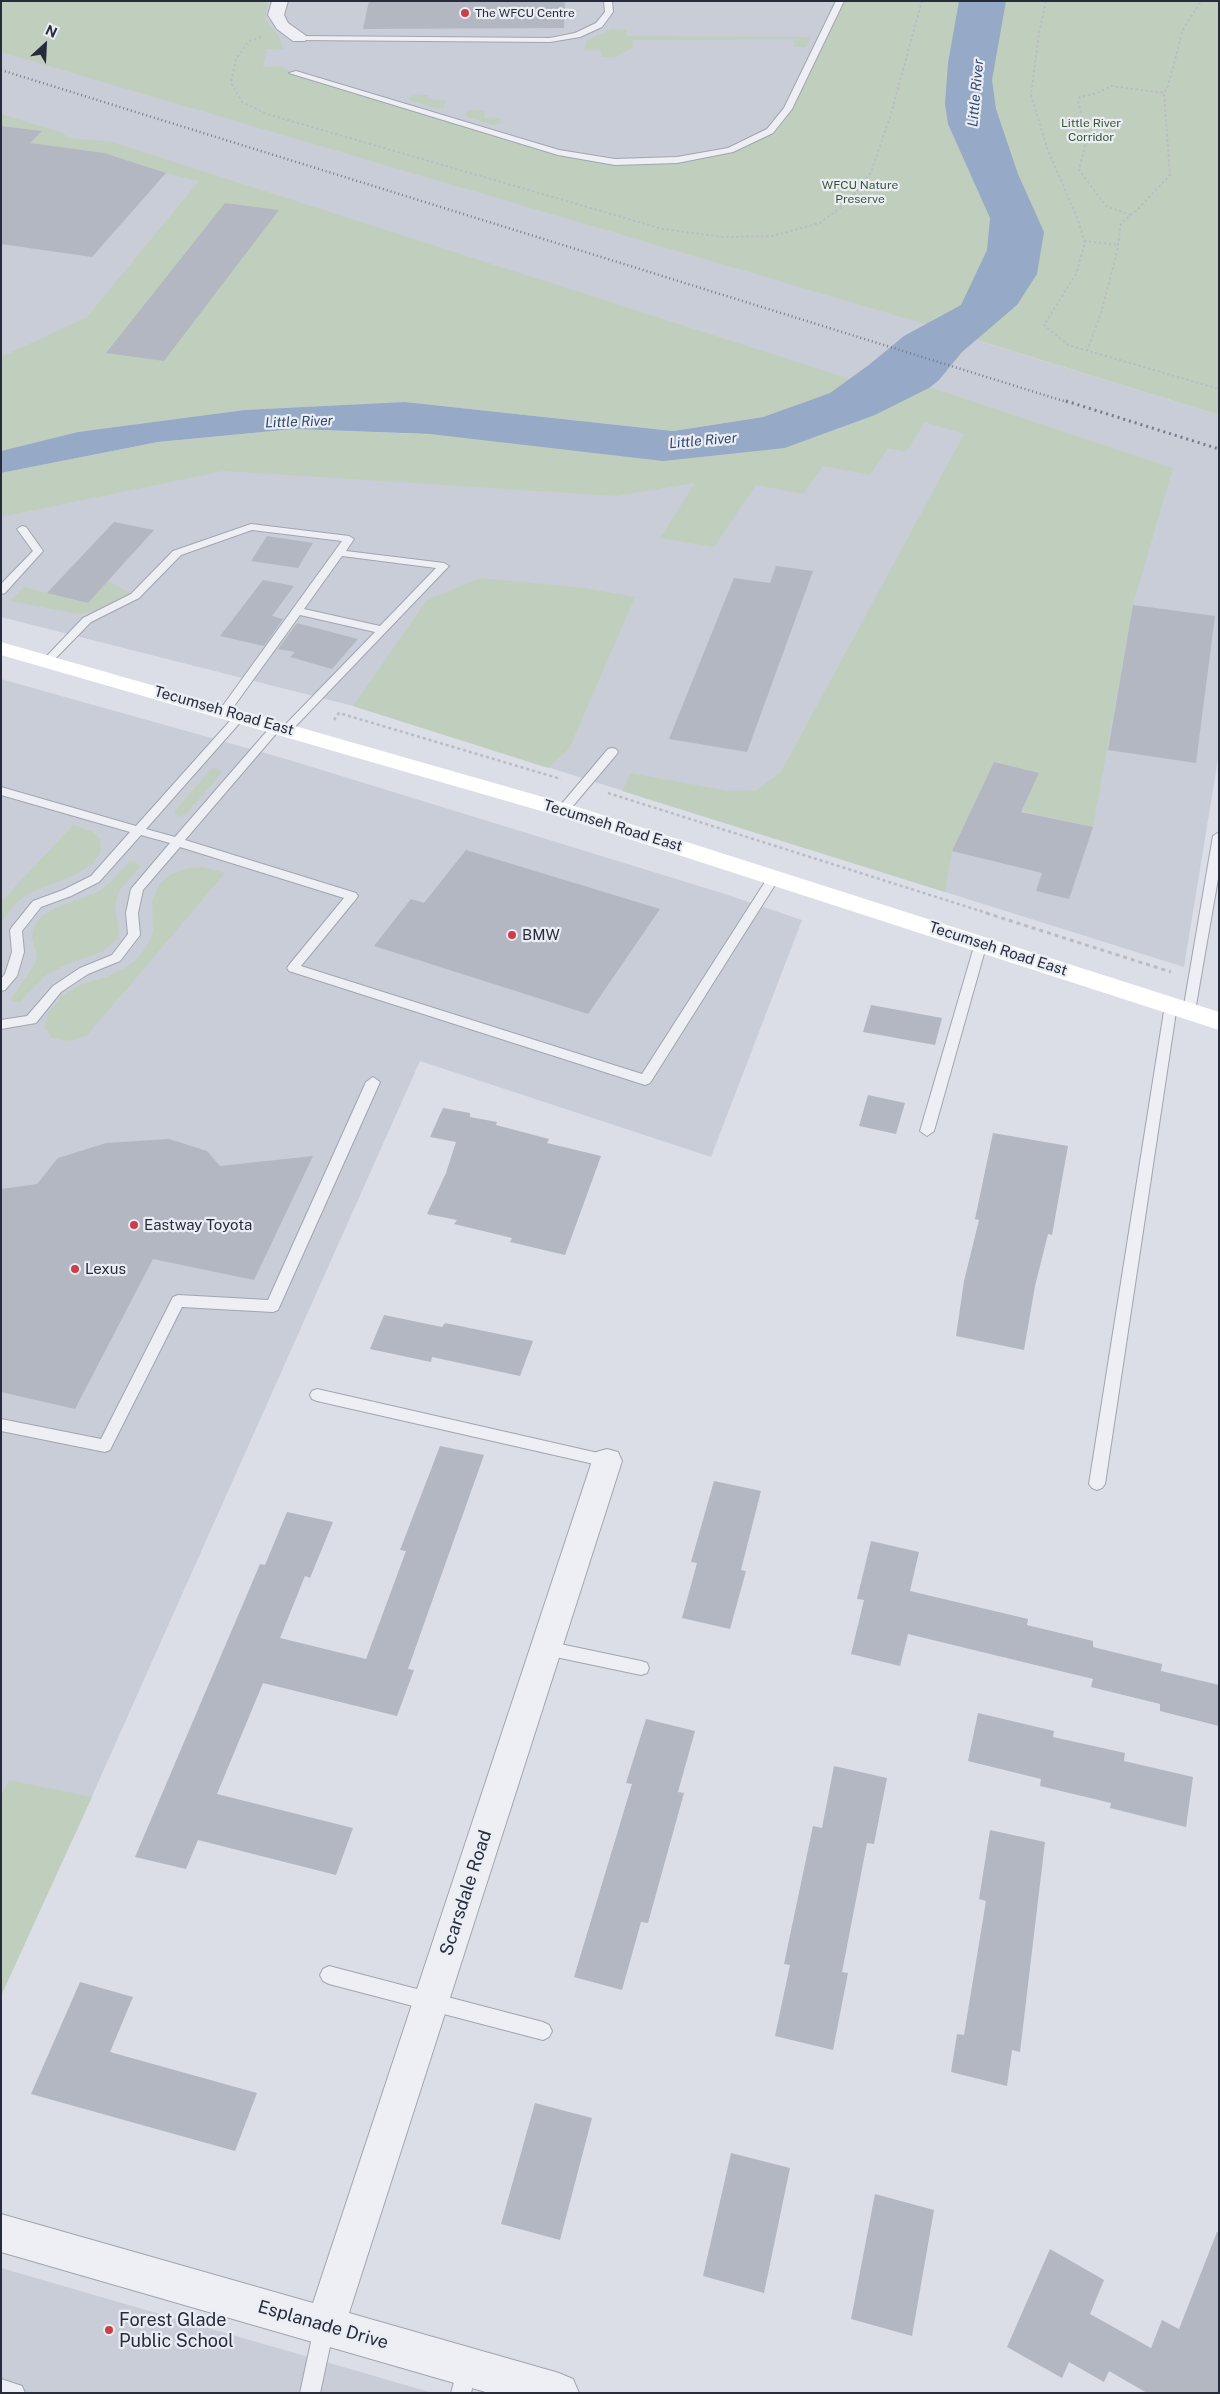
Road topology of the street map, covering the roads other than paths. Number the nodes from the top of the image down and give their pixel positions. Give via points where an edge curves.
1 (280, 1) edge
2 (608, 1) edge
3 (840, 1) edge
4 (300, 38) joint
5 (293, 73) dead end
6 (22, 529) dead end
7 (339, 553) junction
8 (1, 591) edge
9 (297, 611) junction
10 (382, 630) junction
11 (1, 648) edge
12 (47, 661) junction
13 (233, 713) junction
14 (282, 727) junction
15 (612, 752) dead end
16 (1, 791) edge
17 (564, 810) junction
18 (138, 831) junction
19 (1219, 836) edge
20 (178, 842) junction
21 (774, 877) junction
22 (981, 943) junction
23 (1, 987) edge
24 (1180, 1008) junction
25 (1219, 1021) edge
26 (1, 1025) edge
27 (373, 1082) dead end
28 (927, 1131) dead end
29 (318, 1395) dead end
30 (1, 1425) edge
31 (608, 1461) joint
32 (1097, 1484) dead end
33 (546, 1648) junction
34 (641, 1668) dead end
35 (329, 1975) dead end
36 (431, 2001) junction
37 (543, 2031) dead end
38 (1, 2233) edge
39 (325, 2326) junction
40 (464, 2380) edge
41 (1, 2389) edge
42 (15, 2393) edge
43 (310, 2393) edge
44 (559, 2393) edge

1 - 4 street via 276,15 282,26
2 - 4 lane via 608,12 599,25 577,35 550,40
3 - 5 lane via 788,109 770,131 730,150 677,160 615,162 558,152
6 - 8 lane via 38,551
7 - 9 lane
7 - 10 lane via 444,566
7 - 12 lane via 349,539 251,527 177,553 134,596 87,620
9 - 10 lane
9 - 13 lane
10 - 14 lane
11 - 12 main road, Tecumseh Road East
12 - 13 main road, Tecumseh Road East
13 - 14 main road, Tecumseh Road East
13 - 18 lane
14 - 17 main road, Tecumseh Road East
14 - 20 lane
15 - 17 lane
16 - 18 lane
17 - 21 main road, Tecumseh Road East
18 - 20 lane
18 - 23 lane via 95,879 37,904 16,930 18,952 11,976
19 - 24 lane via 1194,980
20 - 21 lane via 352,896 293,968 646,1080
20 - 26 lane via 137,889 132,912 134,935 116,958 84,971 57,989 31,1020
21 - 22 main road, Tecumseh Road East
22 - 24 main road, Tecumseh Road East
22 - 28 lane
24 - 25 main road, Tecumseh Road East
24 - 32 lane
27 - 30 lane via 272,1306 178,1301 105,1446
29 - 31 lane
31 - 33 street, Scarsdale Road
33 - 34 lane
33 - 36 street, Scarsdale Road
35 - 36 lane
36 - 37 lane
36 - 39 street, Scarsdale Road
38 - 39 street, Esplanade Drive
39 - 40 street, Esplanade Drive
39 - 43 lane
40 - 44 street, Esplanade Drive
41 - 42 lane

